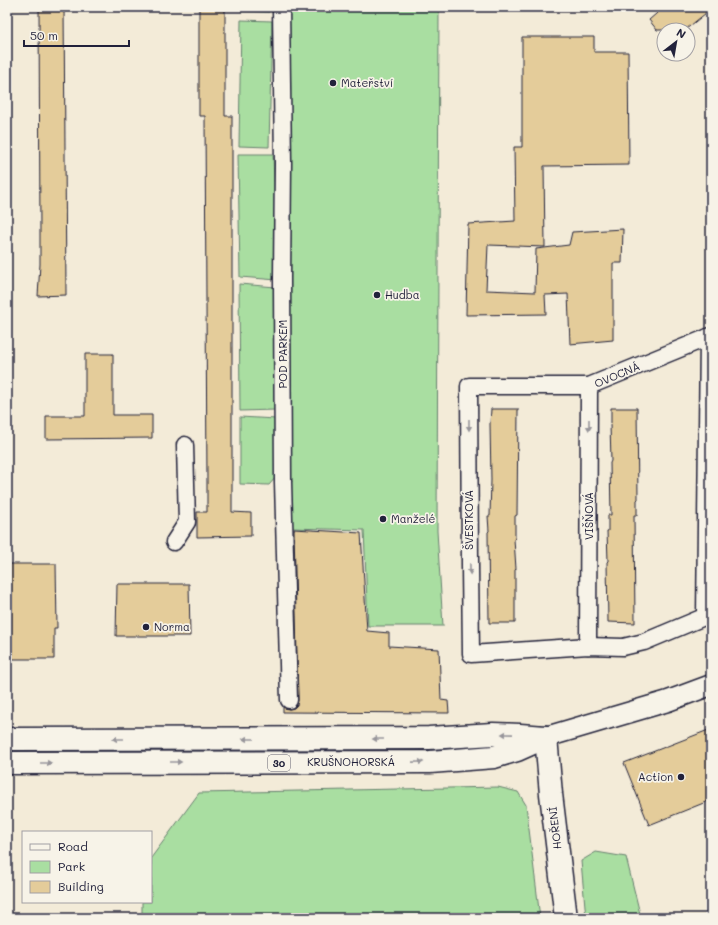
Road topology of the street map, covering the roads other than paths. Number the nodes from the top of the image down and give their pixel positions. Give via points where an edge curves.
1 (281, 7) edge
2 (709, 337) edge
3 (469, 386) joint
4 (589, 386) junction
5 (185, 445) dead end
6 (174, 542) dead end
7 (708, 615) edge
8 (588, 646) junction
9 (711, 685) edge
10 (289, 700) dead end
11 (546, 737) junction
12 (7, 739) edge
13 (7, 763) edge
14 (566, 918) edge

1 - 10 street, POD PARKEM via 283,482
2 - 4 street, OVOCNÁ
2 - 7 street via 706,517
3 - 4 street, OVOCNÁ
3 -> 8 street, ŠVESTKOVÁ via 471,654
4 -> 8 street, VIŠŇOVÁ
5 - 6 street via 187,522
7 - 8 street via 644,642 623,647
9 - 11 street, KRUŠNOHORSKÁ via 668,701
11 -> 12 main road, KRUŠNOHORSKÁ / 30 via 493,734 421,738
13 -> 11 main road, KRUŠNOHORSKÁ / 30 via 430,762 494,758
11 - 14 main road, HOŘENÍ

